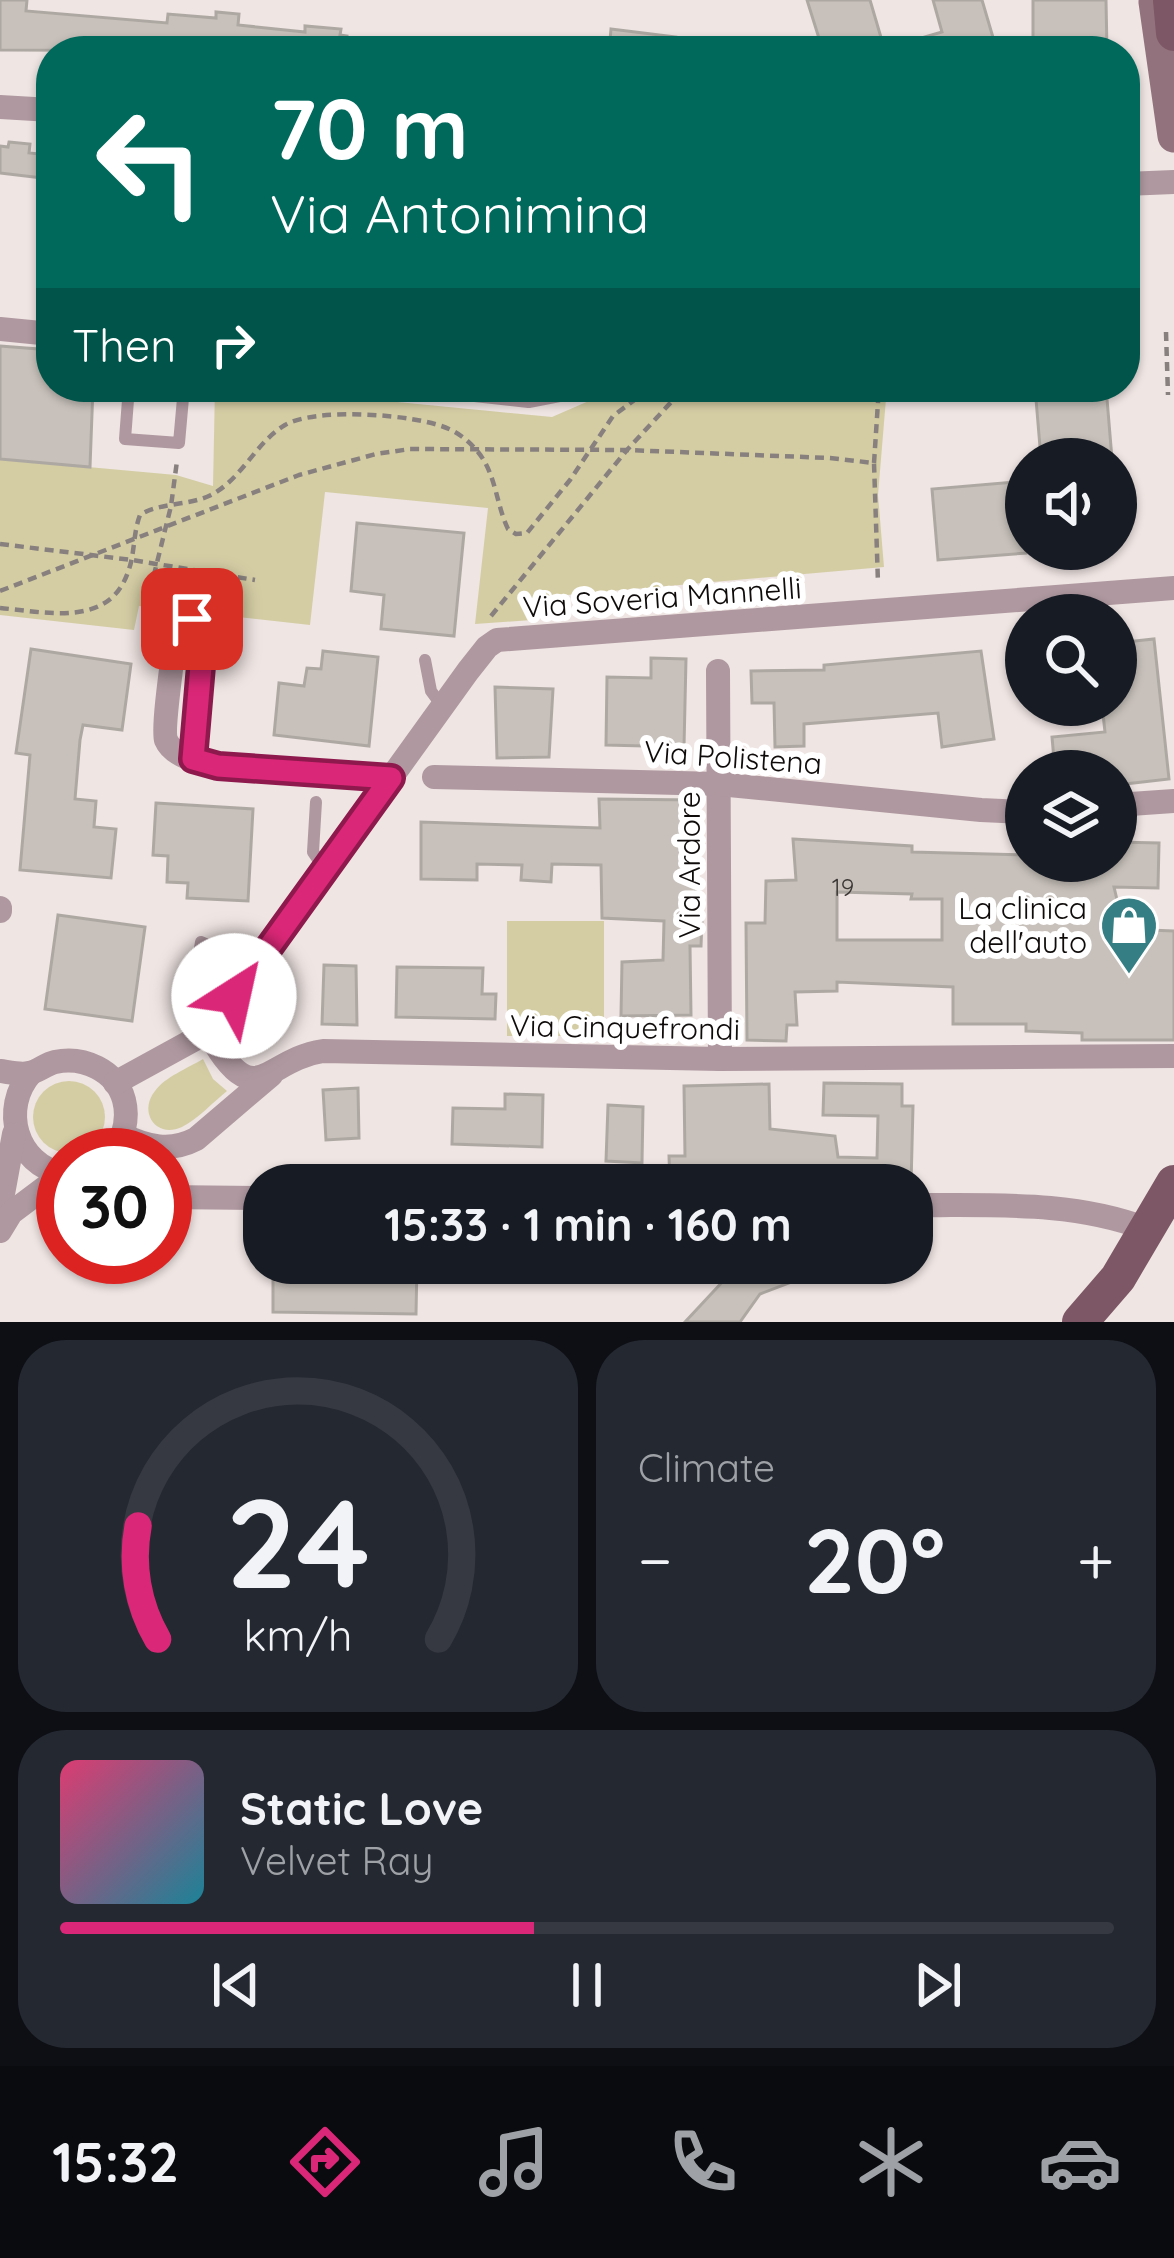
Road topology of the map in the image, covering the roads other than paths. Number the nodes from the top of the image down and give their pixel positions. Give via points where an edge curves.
1 (1155, 0) edge
2 (1171, 0) edge
3 (1174, 33) edge
4 (0, 106) edge
5 (36, 109) edge
6 (1174, 136) edge
7 (1174, 182) edge
8 (1140, 183) edge
9 (0, 329) edge
10 (36, 333) edge
11 (128, 402) edge
12 (183, 402) edge
13 (1174, 588) edge
14 (179, 626) road end
15 (425, 660) dead end
16 (718, 671) dead end
17 (442, 706) junction
18 (434, 777) dead end
19 (391, 778) junction
20 (719, 784) junction
21 (1174, 801) edge
22 (316, 802) dead end
23 (1137, 804) edge
24 (1005, 811) edge
25 (325, 869) junction
26 (255, 965) junction
27 (210, 1029) junction
28 (1174, 1056) edge
29 (720, 1059) junction
30 (0, 1071) edge
31 (31, 1073) junction
32 (106, 1075) junction
33 (271, 1075) junction
34 (120, 1128) edge
35 (7, 1132) edge
36 (192, 1141) edge
37 (36, 1164) edge
38 (1174, 1184) edge
39 (36, 1194) edge
40 (192, 1197) edge
41 (243, 1198) edge
42 (933, 1205) edge
43 (0, 1210) edge
44 (1147, 1229) junction
45 (0, 1231) edge
46 (1080, 1322) edge

1 - 6 main road
2 - 3 main road
4 - 5 street
7 - 8 street
9 - 10 street
11 - 12 lane via 125,439 179,443
13 - 17 street, Via Soveria Mannelli via 509,638 487,646
14 - 19 street via 192,619 204,631 193,759
15 - 17 lane via 430,691
16 - 20 street, Via Ardore
17 - 19 street, Via Soveria Mannelli
18 - 20 street, Via Polistena
19 - 25 street, Via Soveria Mannelli
20 - 24 street, Via Polistena
20 - 29 street, Via Ardore
21 - 23 street
22 - 25 lane via 313,852
25 - 26 street, Via Soveria Mannelli
26 - 27 street, Via Soveria Mannelli
26 - 27 lane via 201,942 193,989
27 - 32 street
27 - 33 street via 232,1068
28 - 29 street, Via Cinquefrondi
29 - 33 street, Via Cinquefrondi via 323,1052
30 - 31 street
31 - 32 street via 74,1060
31 - 35 street via 19,1086
32 - 34 street via 125,1105
33 - 36 street, Via Cinquefrondi
35 - 37 street
35 - 43 street
38 - 44 main road
39 - 45 street
40 - 41 street
42 - 44 street via 1049,1207
44 - 46 main road

